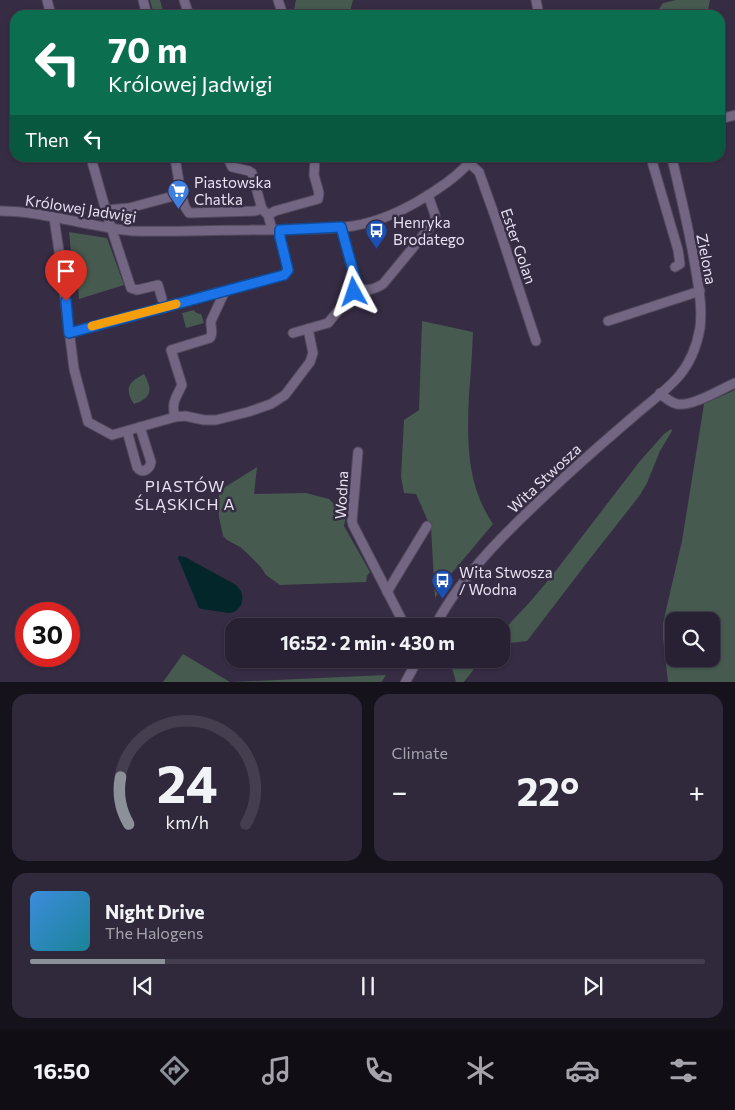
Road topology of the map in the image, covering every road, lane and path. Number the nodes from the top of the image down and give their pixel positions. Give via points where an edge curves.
1 (92, 162) edge
2 (176, 162) edge
3 (230, 162) edge
4 (314, 162) edge
5 (469, 162) edge
6 (472, 162) edge
7 (652, 162) edge
8 (673, 162) edge
9 (181, 194) junction
10 (428, 196) junction
11 (106, 210) junction
12 (0, 212) edge
13 (265, 212) junction
14 (54, 218) junction
15 (341, 227) junction
16 (111, 229) junction
17 (276, 229) junction
18 (675, 267) dead end
19 (359, 288) junction
20 (226, 291) junction
21 (700, 291) junction
22 (162, 300) dead end
23 (608, 321) dead end
24 (308, 329) junction
25 (69, 333) junction
26 (293, 333) dead end
27 (536, 341) dead end
28 (687, 364) joint
29 (735, 382) edge
30 (660, 393) junction
31 (175, 417) junction
32 (140, 427) junction
33 (127, 431) junction
34 (358, 452) dead end
35 (427, 526) dead end
36 (387, 592) junction
37 (401, 618) edge
38 (439, 618) edge
39 (413, 668) edge
40 (405, 682) edge

1 - 11 street
2 - 9 street
3 - 13 street via 232,167 252,173
4 - 13 street via 318,199
5 - 10 street, Królowej Jadwigi
6 - 27 street, Ester Golan via 498,225
7 - 18 street via 678,250 680,264
8 - 21 street, Zielona
9 - 11 street via 129,208
9 - 13 street via 188,212
10 - 15 street, Królowej Jadwigi via 390,215
10 - 19 street via 436,215 435,221 383,284 365,291
11 - 16 street
12 - 14 street, Królowej Jadwigi
13 - 17 street
14 - 16 street, Królowej Jadwigi
14 - 25 street
15 - 17 street, Królowej Jadwigi
15 - 19 street
16 - 17 street, Królowej Jadwigi
16 - 22 street via 131,288 137,290 158,285
17 - 20 street via 288,270 284,275
19 - 24 street via 328,323
20 - 25 street
20 - 31 street via 211,321 210,338 171,350 182,385 173,403
21 - 23 street
21 - 28 street, Zielona via 700,330
24 - 26 street
24 - 31 street via 313,353 310,362 285,395 271,404 216,420
25 - 33 street via 88,422 112,435
28 - 30 street, Wita Stwosza
29 - 30 street via 698,400 681,404
30 - 38 street, Wita Stwosza via 508,530 457,589
31 - 32 street
32 - 33 street
32 - 33 street via 150,462 144,471 137,467
34 - 36 street, Wodna via 352,521
35 - 36 street
36 - 37 street, Wodna
39 - 40 street

